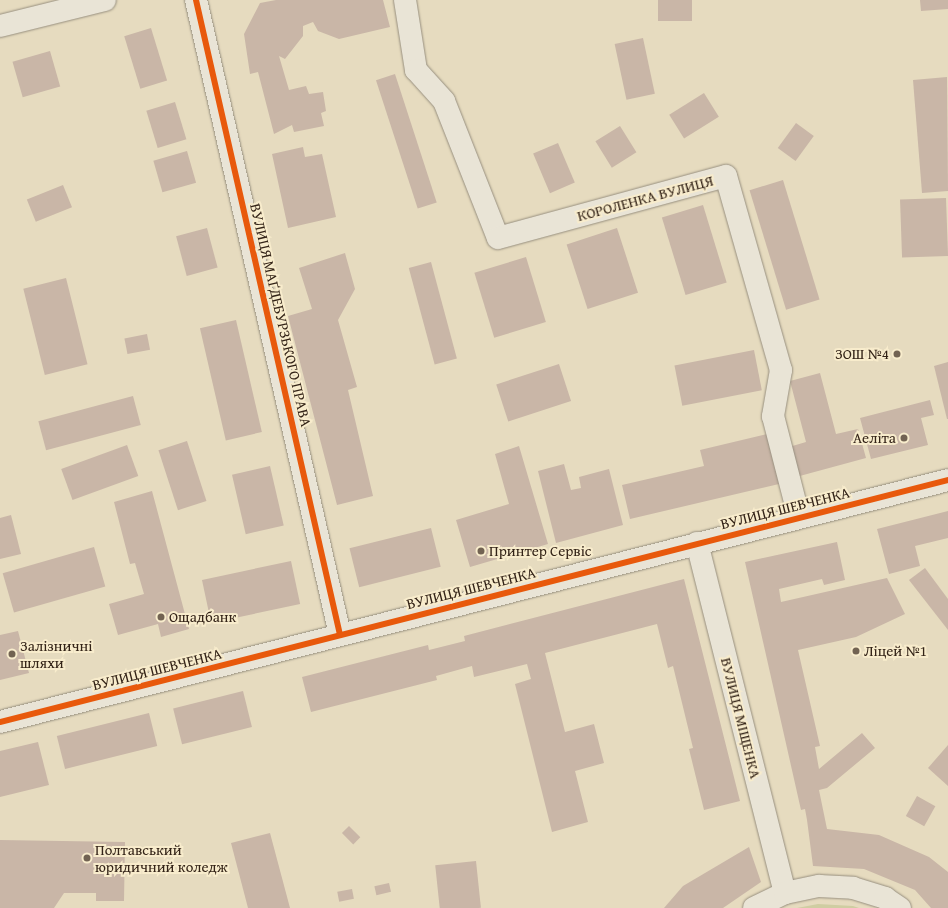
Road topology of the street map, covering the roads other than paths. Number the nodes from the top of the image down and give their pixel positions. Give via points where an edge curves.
1 (105, 0) edge
2 (196, 0) edge
3 (405, 0) edge
4 (0, 26) edge
5 (948, 480) edge
6 (799, 517) junction
7 (697, 543) junction
8 (340, 635) junction
9 (0, 722) edge
10 (785, 893) junction
11 (754, 908) edge
12 (900, 908) edge

1 - 4 street
2 - 8 street, ВУЛИЦЯ МАҐДЕБУРЗЬКОГО ПРАВА
3 - 6 street, КОРОЛЕНКА ВУЛИЦЯ via 416,70 444,102 498,238 726,176 781,370 773,416
5 - 6 street, ВУЛИЦЯ ШЕВЧЕНКА
6 - 7 street, ВУЛИЦЯ ШЕВЧЕНКА
7 - 8 street, ВУЛИЦЯ ШЕВЧЕНКА
7 - 10 street, ВУЛИЦЯ МІЩЕНКА
8 - 9 street, ВУЛИЦЯ ШЕВЧЕНКА
10 - 11 street
10 - 12 street via 819,886 853,888 885,898

